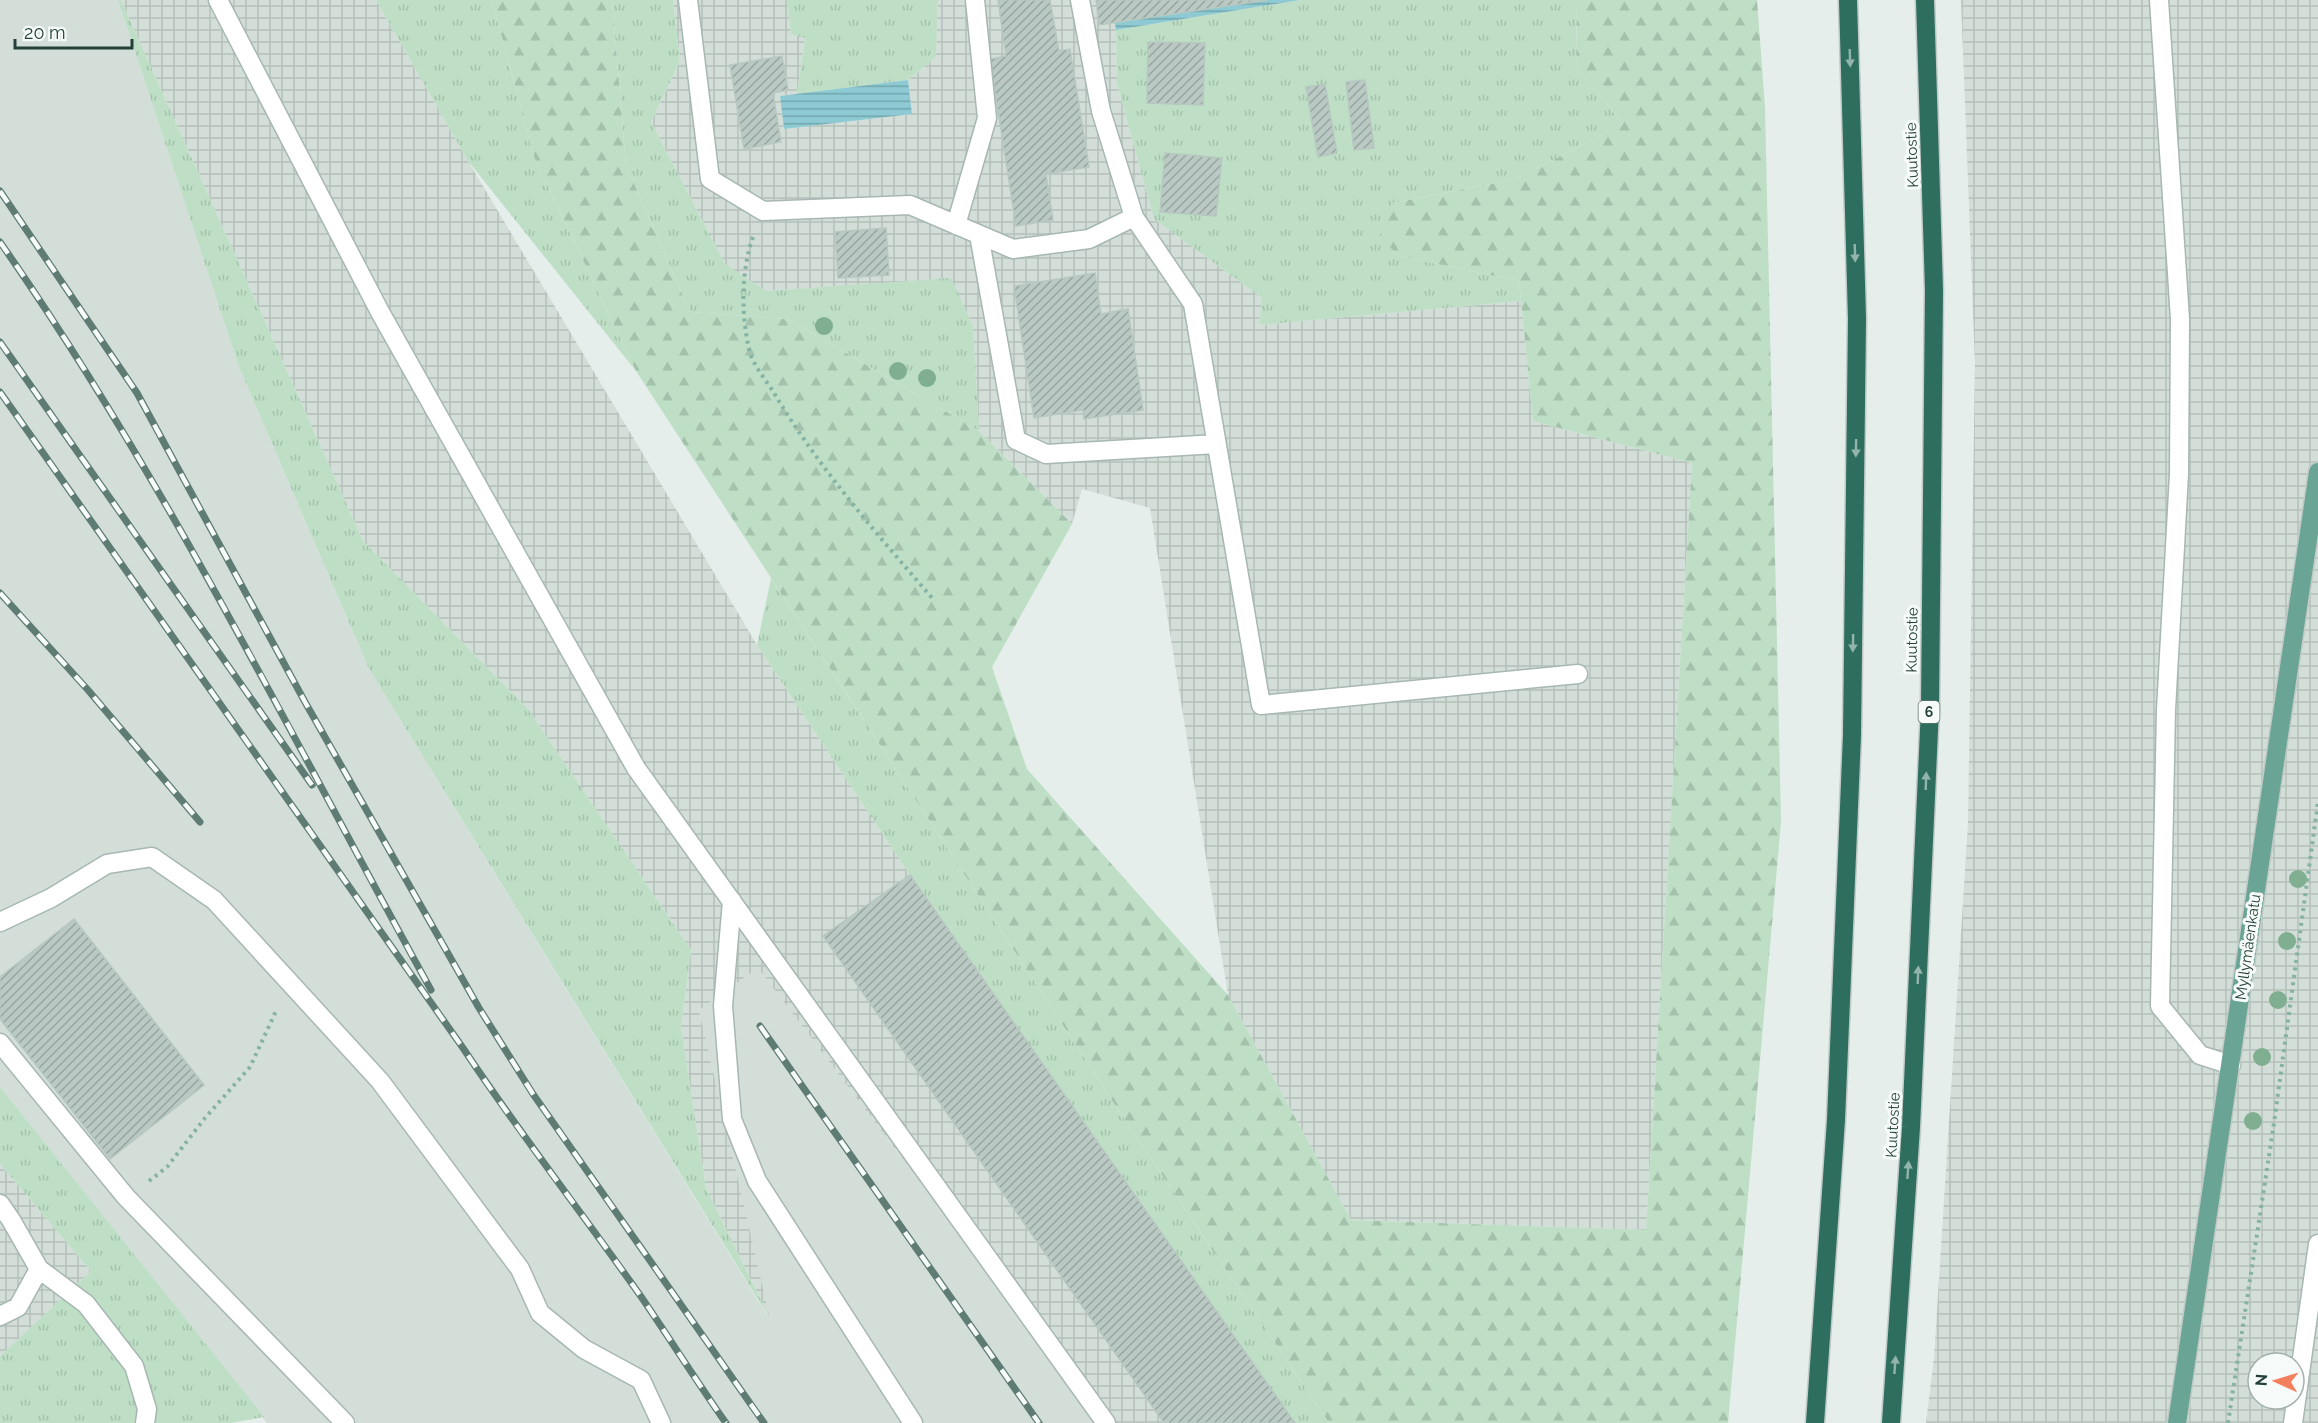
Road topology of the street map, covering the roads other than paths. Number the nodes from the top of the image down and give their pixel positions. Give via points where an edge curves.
1 (218, 0) edge
2 (688, 0) edge
3 (975, 0) edge
4 (1080, 0) edge
5 (1848, 0) edge
6 (1925, 0) edge
7 (2159, 0) edge
8 (1134, 217) junction
9 (956, 225) junction
10 (979, 235) junction
11 (1217, 444) junction
12 (2318, 472) edge
13 (1578, 674) dead end
14 (732, 901) junction
15 (0, 922) edge
16 (0, 1043) edge
17 (2231, 1065) junction
18 (0, 1204) edge
19 (2318, 1244) edge
20 (39, 1269) junction
21 (0, 1316) edge
22 (146, 1423) edge
23 (345, 1423) edge
24 (661, 1423) edge
25 (913, 1423) edge
26 (1106, 1423) edge
27 (1815, 1423) edge
28 (1891, 1423) edge
29 (2178, 1423) edge
30 (2294, 1423) edge

1 - 14 lane via 380,312 636,768
2 - 9 lane via 710,179 763,211 910,205
3 - 9 lane via 987,118
4 - 8 lane via 1101,111
5 -> 27 highway via 1857,319 1852,735 1836,1120
28 -> 6 highway, Kuutostie / 6 via 1911,1127 1930,708 1934,290
7 - 17 lane via 2180,319 2179,474 2166,710 2160,1006 2200,1054
8 - 10 lane via 1089,239 1013,249
8 - 11 lane via 1193,304
9 - 10 lane
10 - 11 lane via 1016,440 1046,454
11 - 13 lane via 1261,705
12 - 17 main road, Myllymäenkatu
14 - 25 lane via 723,1006 732,1119 757,1181
14 - 26 lane
15 - 24 lane via 51,898 107,864 152,857 214,900 380,1082 520,1269 540,1313 584,1349 641,1380
16 - 23 lane via 126,1197
17 - 29 main road, Myllymäenkatu
18 - 20 lane
19 - 30 lane
20 - 21 lane via 18,1307
20 - 22 lane via 86,1304 134,1366 147,1409

